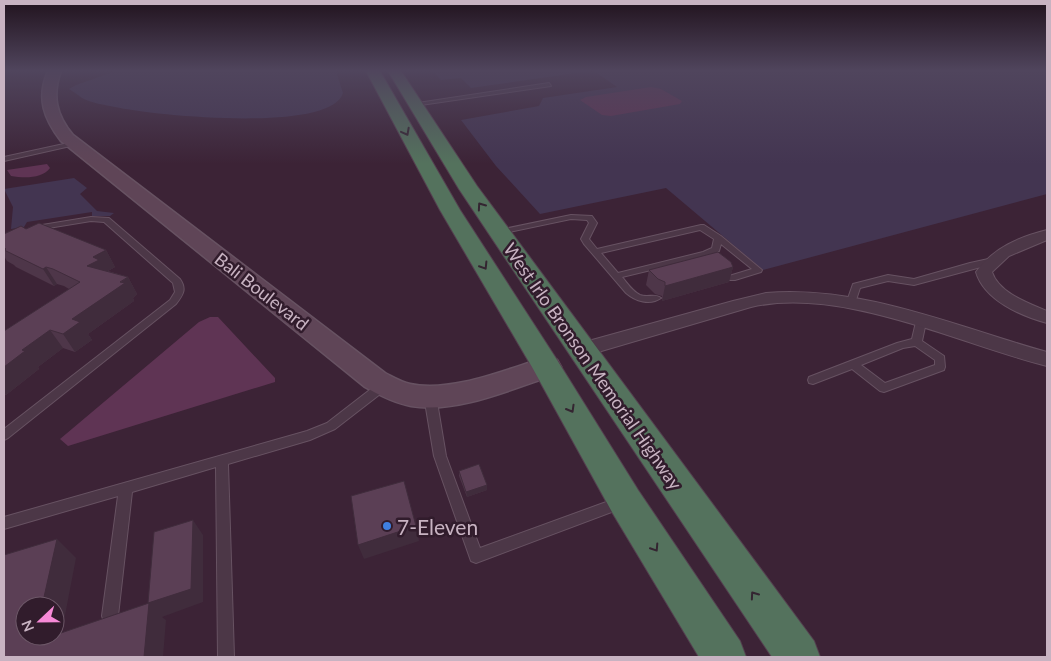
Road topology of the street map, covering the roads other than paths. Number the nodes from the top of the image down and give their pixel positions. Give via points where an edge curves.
1 (48, 102) edge
2 (397, 102) edge
3 (398, 102) edge
4 (399, 102) edge
5 (424, 120) junction
6 (63, 146) junction
7 (4, 159) edge
8 (4, 164) edge
9 (23, 231) edge
10 (499, 232) junction
11 (1045, 237) edge
12 (718, 238) junction
13 (595, 252) junction
14 (994, 261) junction
15 (616, 276) junction
16 (732, 278) edge
17 (656, 298) dead end
18 (852, 308) junction
19 (1047, 317) edge
20 (520, 324) junction
21 (919, 332) junction
22 (585, 355) junction
23 (1047, 359) edge
24 (853, 364) junction
25 (546, 367) junction
26 (1047, 370) edge
27 (813, 380) dead end
28 (385, 384) junction
29 (430, 396) junction
30 (629, 418) junction
31 (4, 435) edge
32 (222, 460) junction
33 (126, 488) junction
34 (625, 501) junction
35 (4, 523) edge
36 (110, 616) edge
37 (226, 657) edge
38 (724, 657) edge
39 (798, 657) edge

1 - 6 street, Bali Boulevard via 50,114 61,131
2 -> 20 highway, West Irlo Bronson Memorial Highway via 445,202
3 - 5 highway
4 - 5 highway, West Irlo Bronson Memorial Highway
10 -> 5 highway, West Irlo Bronson Memorial Highway
6 - 7 lane
6 - 8 lane
6 - 28 street, Bali Boulevard via 375,380
9 - 31 lane via 91,219 106,220 177,281 180,291 173,302
10 - 13 lane via 571,217 589,218 593,223 585,239
10 - 22 highway, West Irlo Bronson Memorial Highway
11 - 14 street via 1015,246
12 - 13 lane via 701,227
12 - 15 lane via 716,249 706,254
12 - 16 lane via 758,270
13 - 15 lane
14 - 18 lane via 914,282 882,279 856,286
14 - 19 street via 984,272 991,286 1018,304
15 - 17 lane via 636,298
18 - 21 street
18 - 22 street via 815,307 763,312
20 - 22 highway via 544,345 562,353
20 - 25 highway, West Irlo Bronson Memorial Highway
21 - 23 street
21 - 24 lane via 902,344
21 - 24 lane via 940,359 940,368 884,388
21 - 26 street
22 - 30 highway, West Irlo Bronson Memorial Highway
24 - 27 lane
25 - 29 street, Bali Boulevard via 461,392
25 - 30 highway via 577,377
25 -> 34 highway, West Irlo Bronson Memorial Highway
28 - 29 street, Bali Boulevard via 411,395
28 - 32 lane via 331,426
29 - 34 lane via 440,456 476,556
39 -> 30 highway, West Irlo Bronson Memorial Highway
32 - 33 lane
32 - 37 lane
33 - 35 lane
33 - 36 lane
34 -> 38 highway, West Irlo Bronson Memorial Highway

